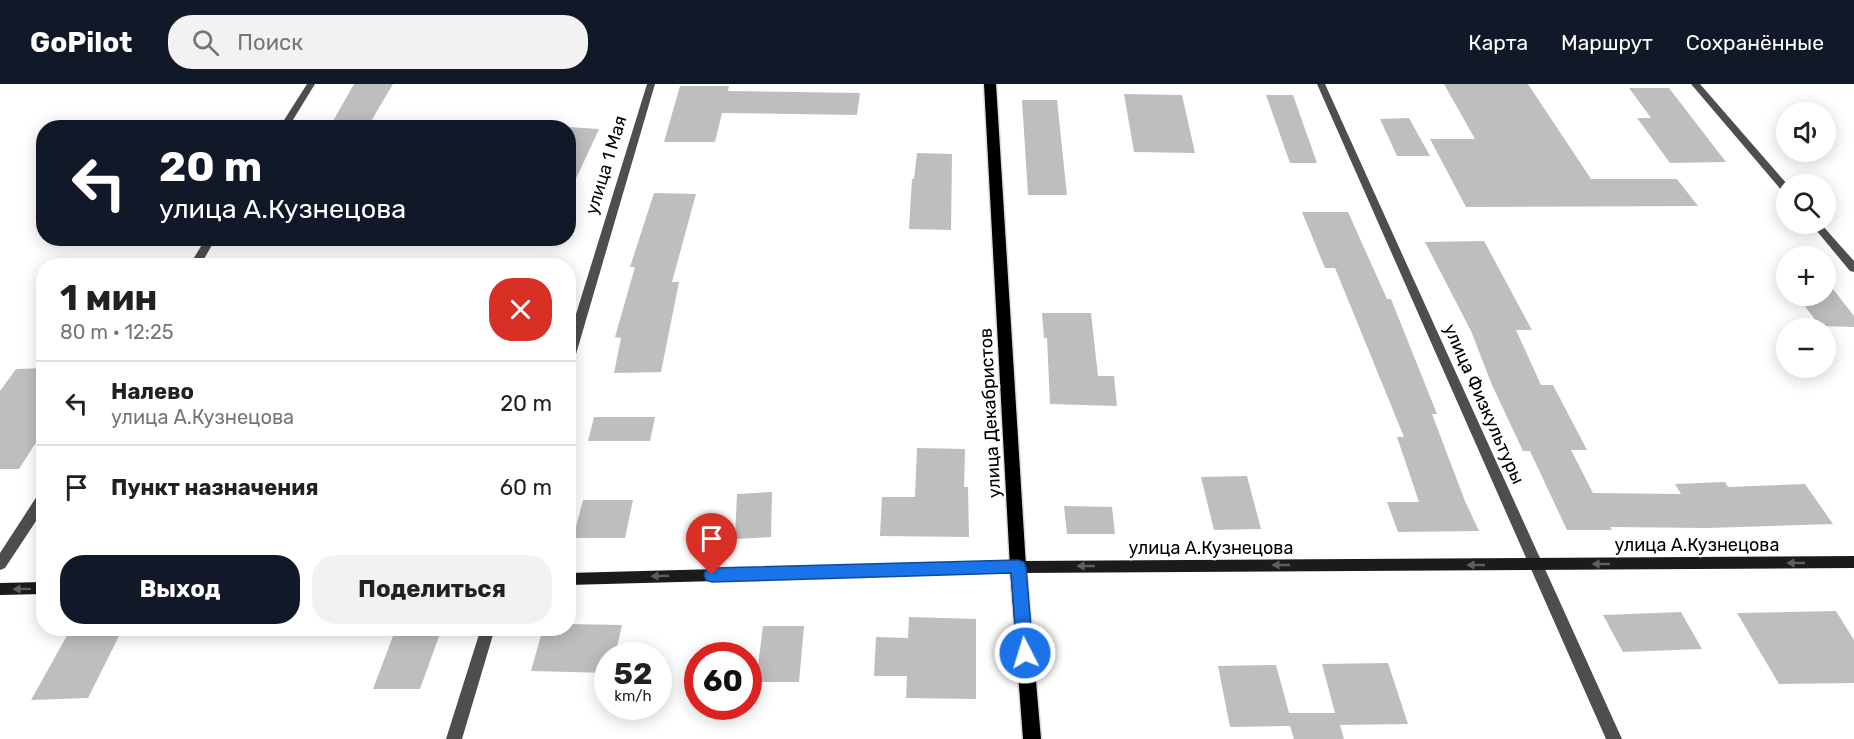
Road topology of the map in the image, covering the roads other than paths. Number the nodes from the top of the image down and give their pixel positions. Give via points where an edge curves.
1 (311, 84) edge
2 (651, 84) edge
3 (990, 84) edge
4 (1321, 84) edge
5 (1695, 84) edge
6 (288, 120) edge
7 (1776, 178) edge
8 (1825, 234) edge
9 (1854, 268) edge
10 (576, 334) edge
11 (36, 509) edge
12 (1854, 562) edge
13 (0, 564) edge
14 (1534, 564) junction
15 (1018, 567) junction
16 (576, 579) edge
17 (36, 588) edge
18 (0, 589) edge
19 (486, 636) edge
20 (454, 739) edge
21 (1032, 739) edge
22 (1614, 739) edge

1 - 6 street
2 - 10 street, улица 1 Мая
3 - 15 main road, улица Декабристов
4 - 14 street, улица Физкультуры
5 - 7 street
8 - 9 street
11 - 13 street
12 -> 14 main road, улица А.Кузнецова
14 -> 15 main road, улица А.Кузнецова
14 - 22 street, улица Физкультуры
15 -> 16 main road, улица А.Кузнецова
15 - 21 main road, улица Декабристов
17 -> 18 main road
19 - 20 street

